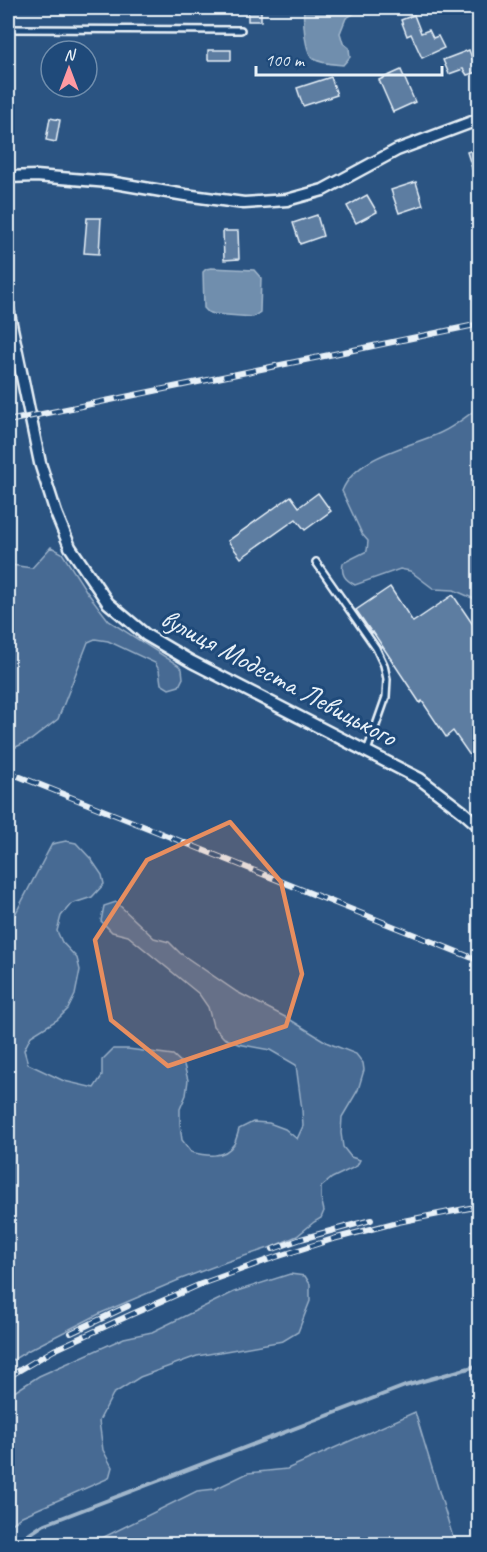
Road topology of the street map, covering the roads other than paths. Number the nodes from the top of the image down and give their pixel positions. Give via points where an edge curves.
1 (8, 29) edge
2 (241, 30) dead end
3 (480, 119) edge
4 (8, 177) edge
5 (8, 309) edge
6 (316, 562) dead end
7 (367, 751) junction
8 (480, 827) edge

1 - 2 lane
3 - 4 street via 397,150 322,190 287,200 244,203 109,182
5 - 7 street, вулиця Модеста Левицького via 40,463 56,513 70,547 108,603 146,635 192,662
6 - 7 lane via 384,665 386,697
7 - 8 street, вулиця Модеста Левицького via 420,779

